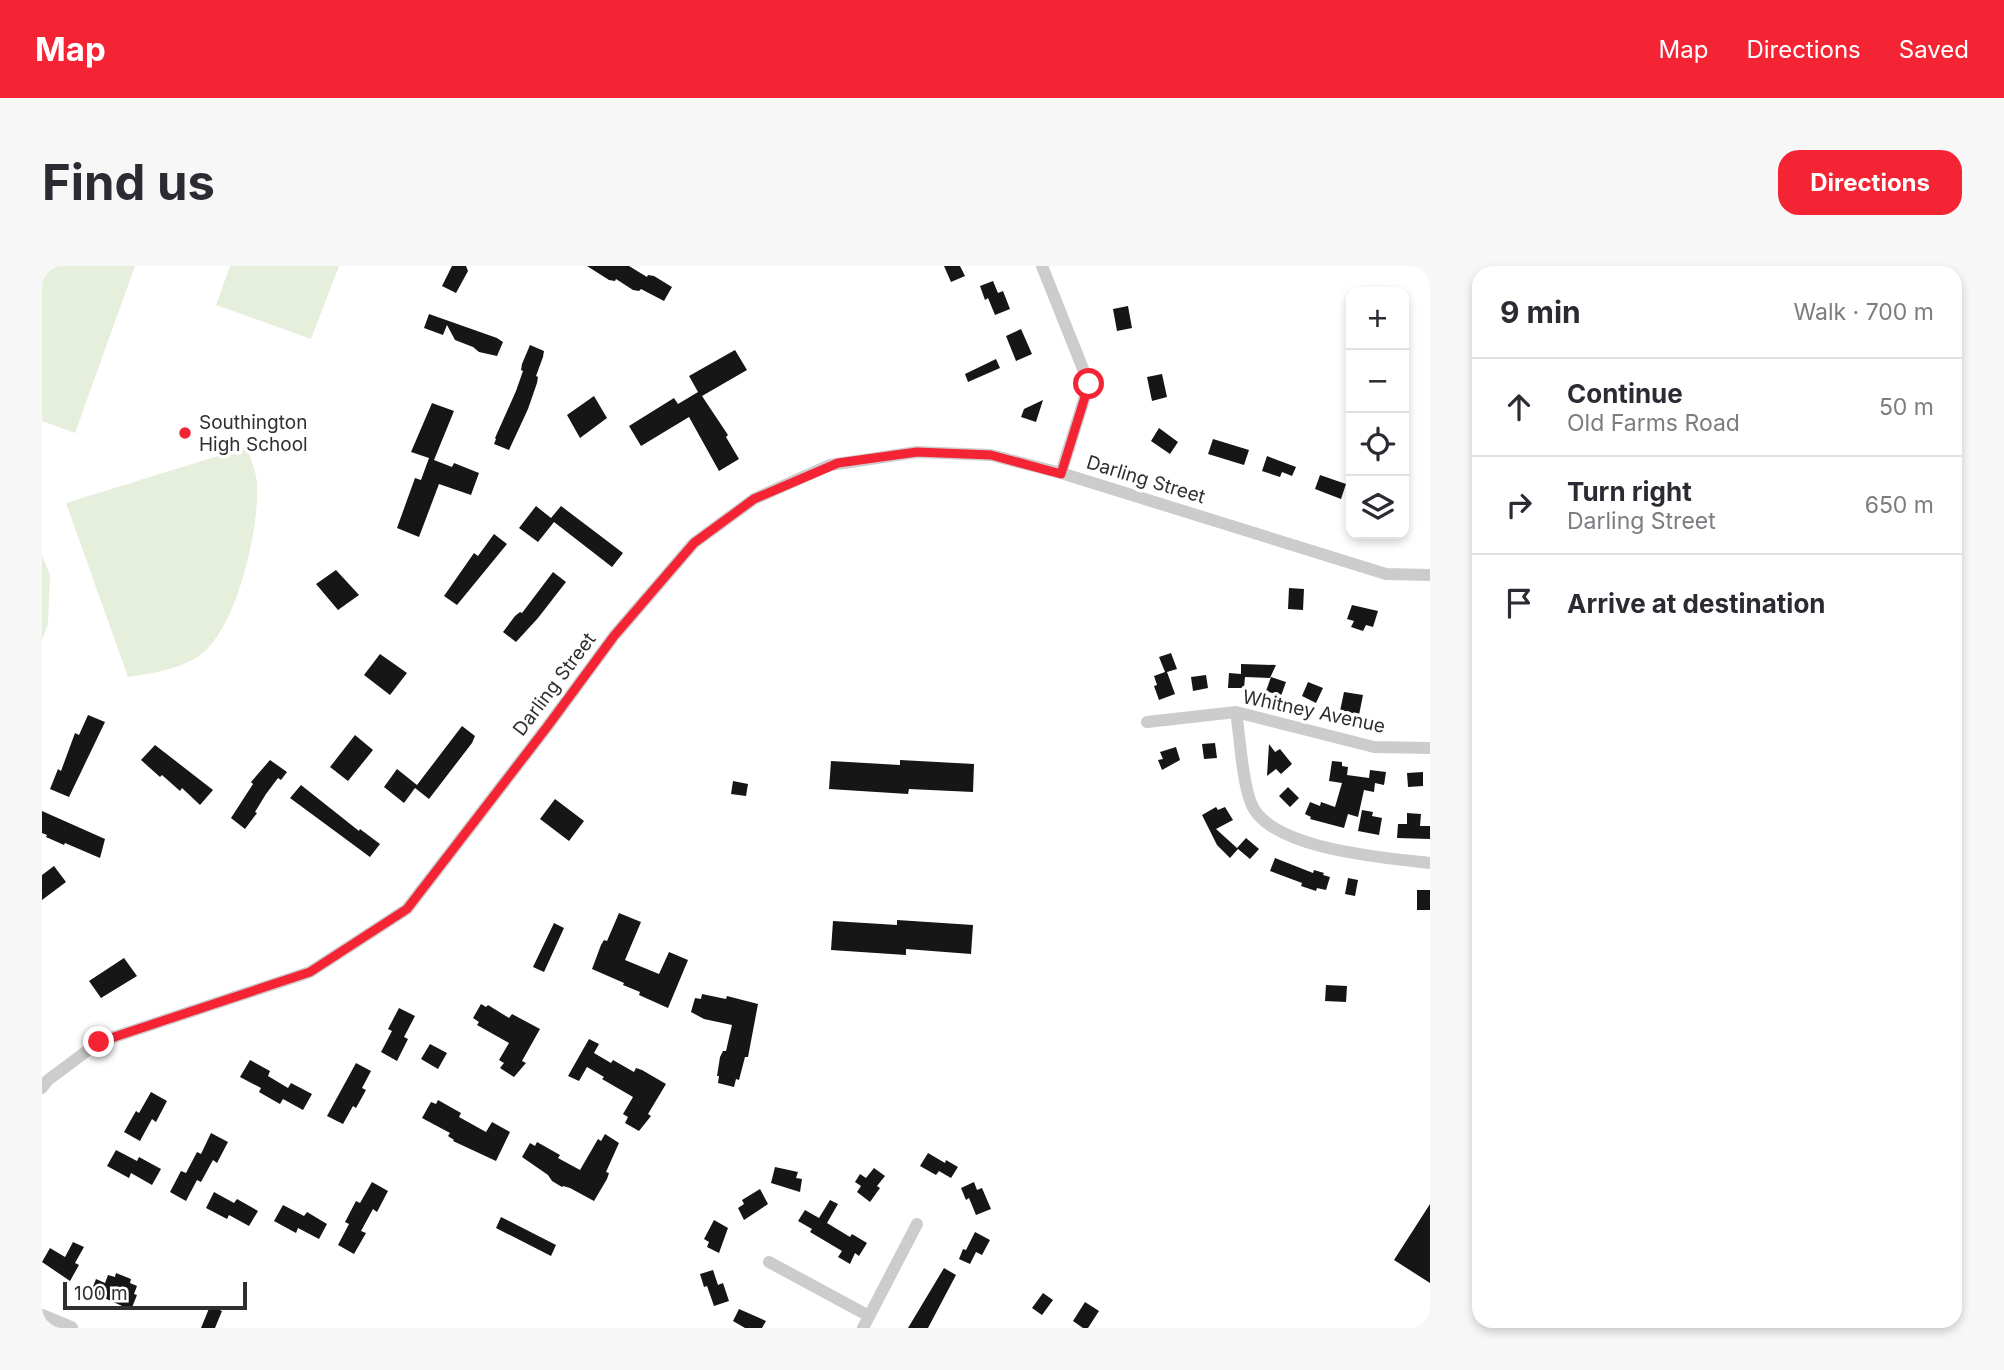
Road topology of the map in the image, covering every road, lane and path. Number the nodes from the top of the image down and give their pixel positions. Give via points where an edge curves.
1 (1042, 266) edge
2 (1061, 474) junction
3 (1430, 575) edge
4 (1236, 712) junction
5 (1147, 722) dead end
6 (1430, 748) edge
7 (1430, 863) edge
8 (42, 1088) edge
9 (917, 1224) dead end
10 (769, 1262) dead end
11 (42, 1316) edge
12 (869, 1316) junction
13 (71, 1328) edge
14 (863, 1328) edge

1 - 2 street via 1089,384
2 - 3 street, Darling Street via 1386,574
2 - 8 street, Darling Street via 991,455 917,452 838,463 754,499 694,543 614,636 407,909 310,972 99,1042
4 - 5 street, Whitney Avenue
4 - 6 street, Whitney Avenue via 1374,747
4 - 7 street via 1251,803 1264,820 1288,835 1342,851
9 - 12 street
10 - 12 street
11 - 13 street
12 - 14 street

